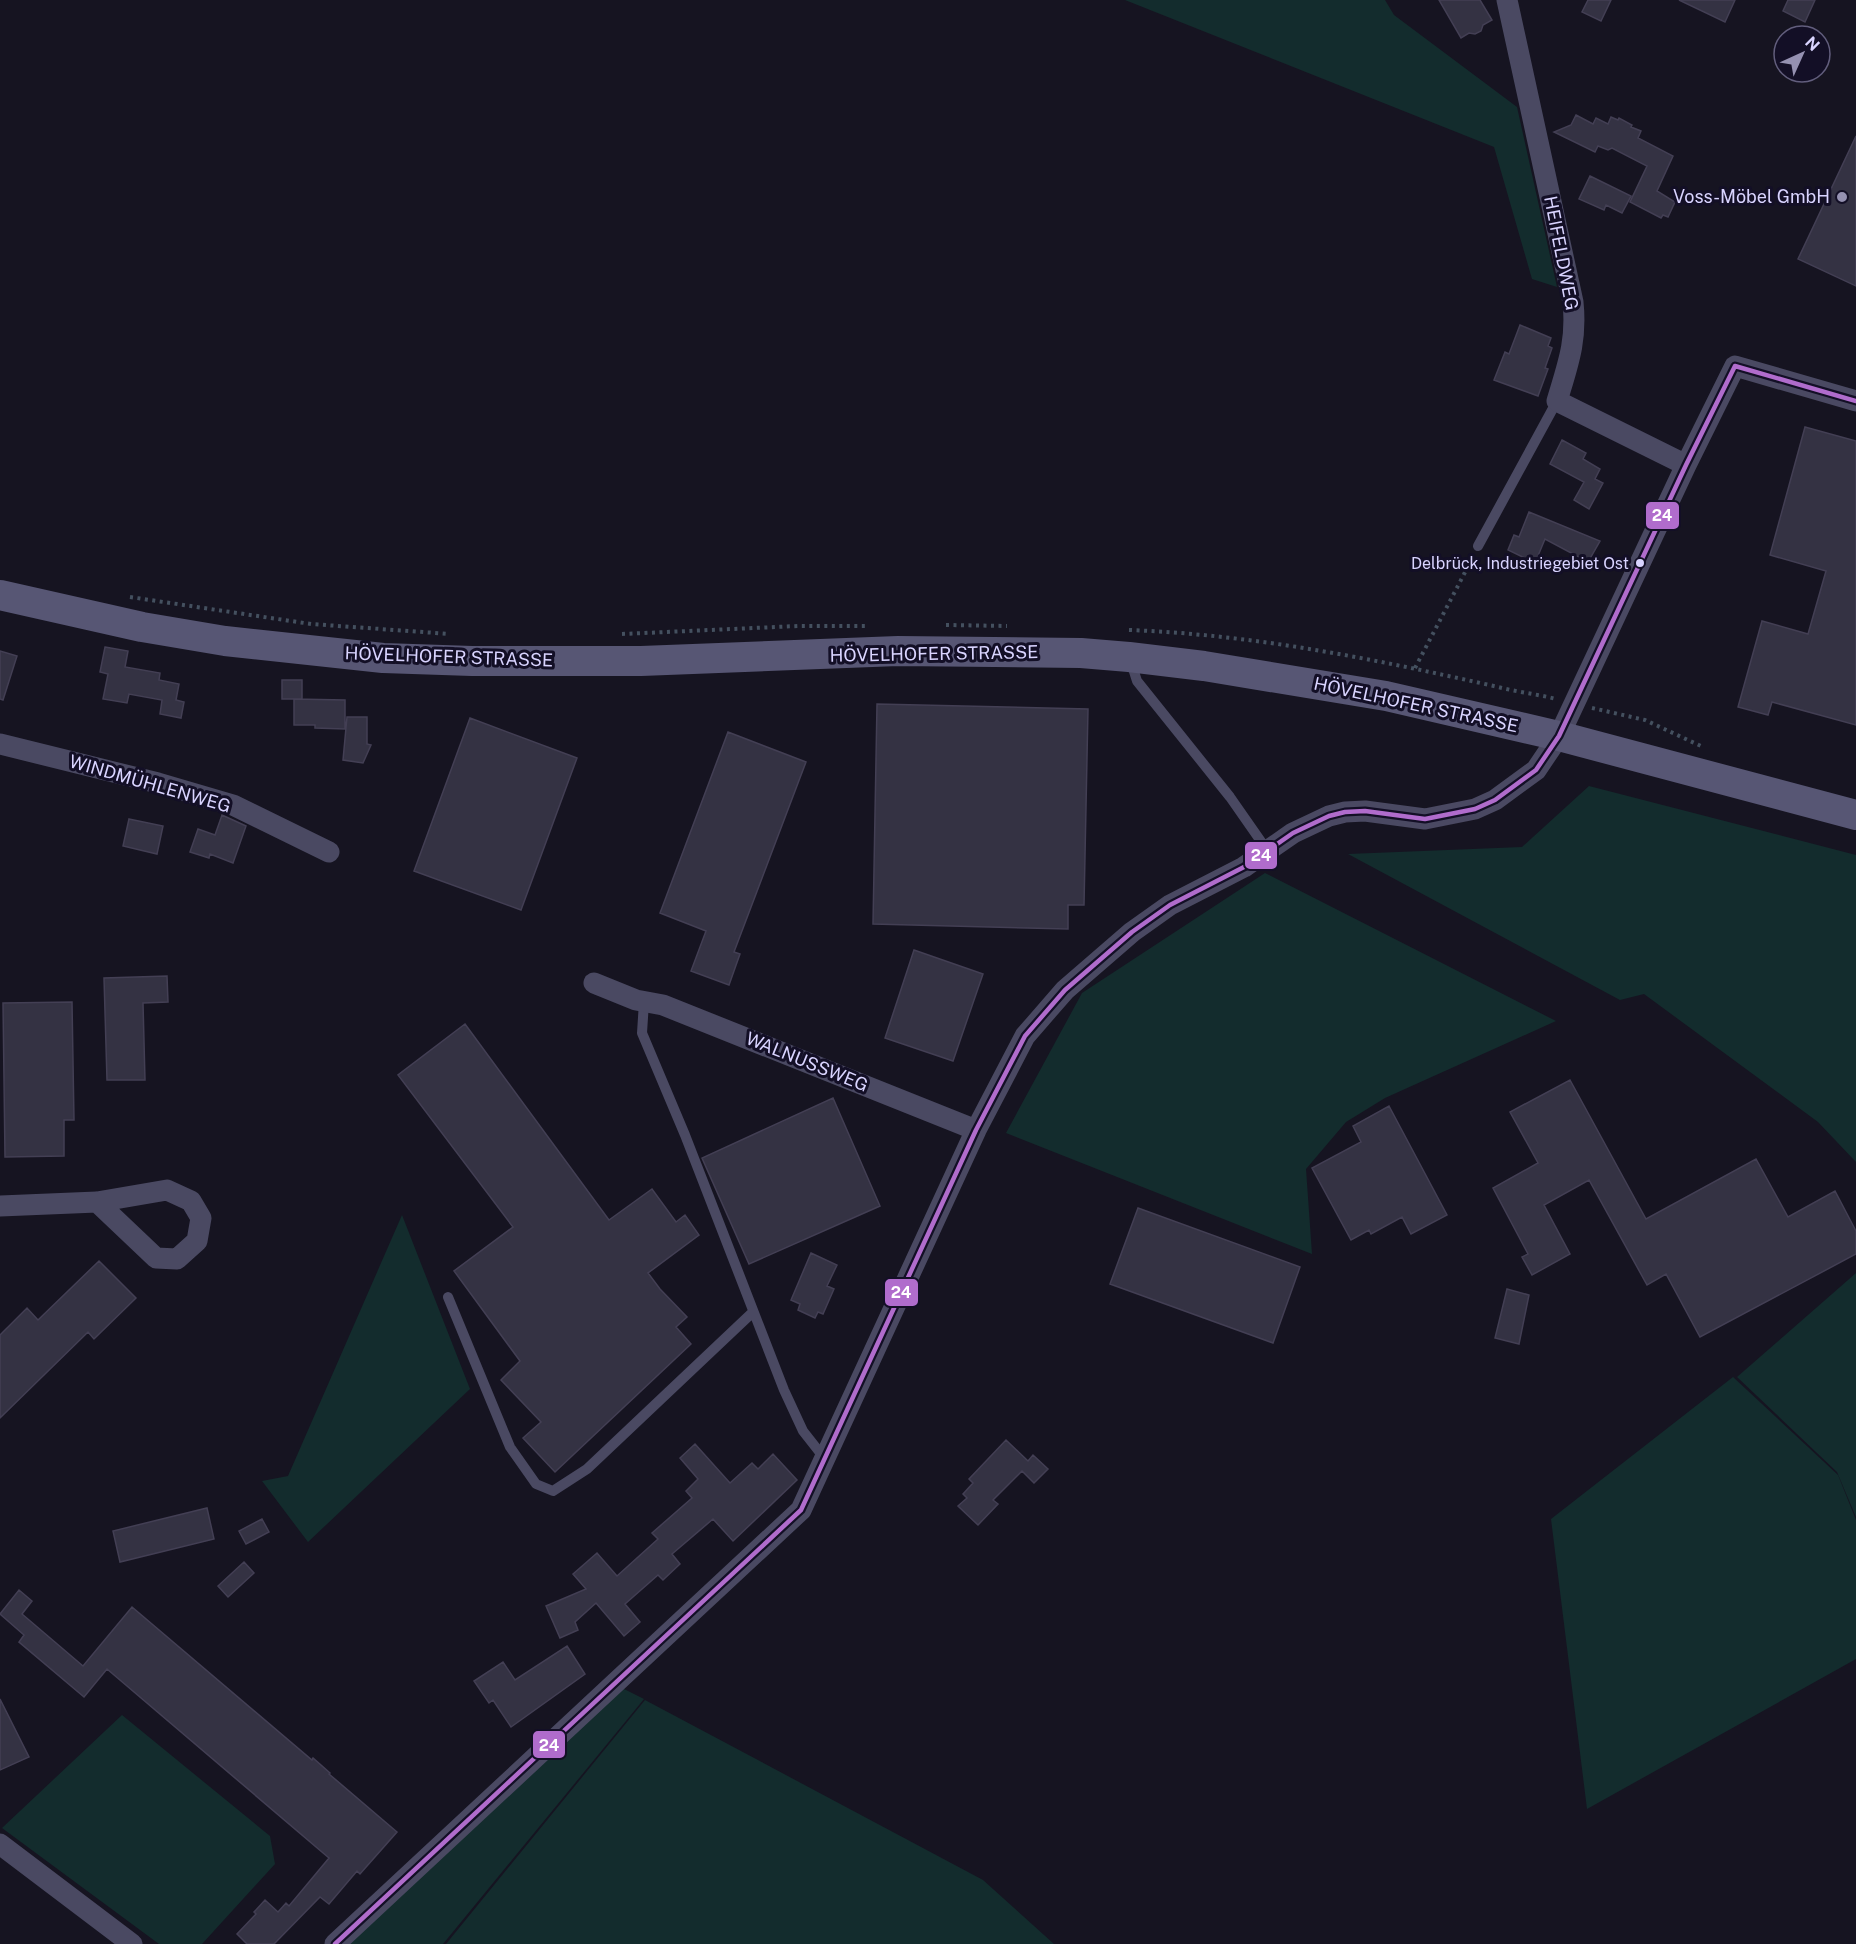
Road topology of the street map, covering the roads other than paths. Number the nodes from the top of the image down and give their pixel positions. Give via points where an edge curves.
1 (1508, 0) edge
2 (1557, 401) junction
3 (1856, 401) edge
4 (1686, 465) junction
5 (1478, 546) road end
6 (0, 595) edge
7 (1126, 643) junction
8 (1559, 736) junction
9 (0, 744) edge
10 (1856, 815) edge
11 (1267, 850) junction
12 (329, 852) dead end
13 (594, 983) dead end
14 (640, 1001) junction
15 (976, 1130) junction
16 (97, 1202) junction
17 (0, 1206) edge
18 (448, 1297) dead end
19 (753, 1312) junction
20 (825, 1459) junction
21 (0, 1844) edge
22 (132, 1944) edge
23 (335, 1944) edge

1 - 2 street, HEIFELDWEG via 1573,302 1573,350
2 - 4 street
2 - 5 lane
3 - 4 street via 1735,366
4 - 8 street
6 - 7 main road, HÖVELHOFER STRASSE via 225,641 383,658 640,661 898,651 1081,653
7 - 8 main road, HÖVELHOFER STRASSE
7 - 11 lane via 1137,681
8 - 10 main road, HÖVELHOFER STRASSE
8 - 11 street via 1536,770 1495,800 1475,809 1425,819 1345,812 1293,833
9 - 12 street, WINDMÜHLENWEG via 233,805
11 - 15 street via 1244,867 1170,905 1065,990 1025,1036
13 - 14 street
14 - 15 street, WALNUSSWEG via 663,1005
14 - 19 lane via 642,1033
15 - 20 street
16 - 16 street via 167,1190 191,1201 201,1218 197,1241 177,1258 156,1258
16 - 17 street
18 - 19 lane via 510,1447 536,1484 553,1491 587,1469
19 - 20 lane via 803,1431
20 - 23 street via 801,1510
21 - 22 street

